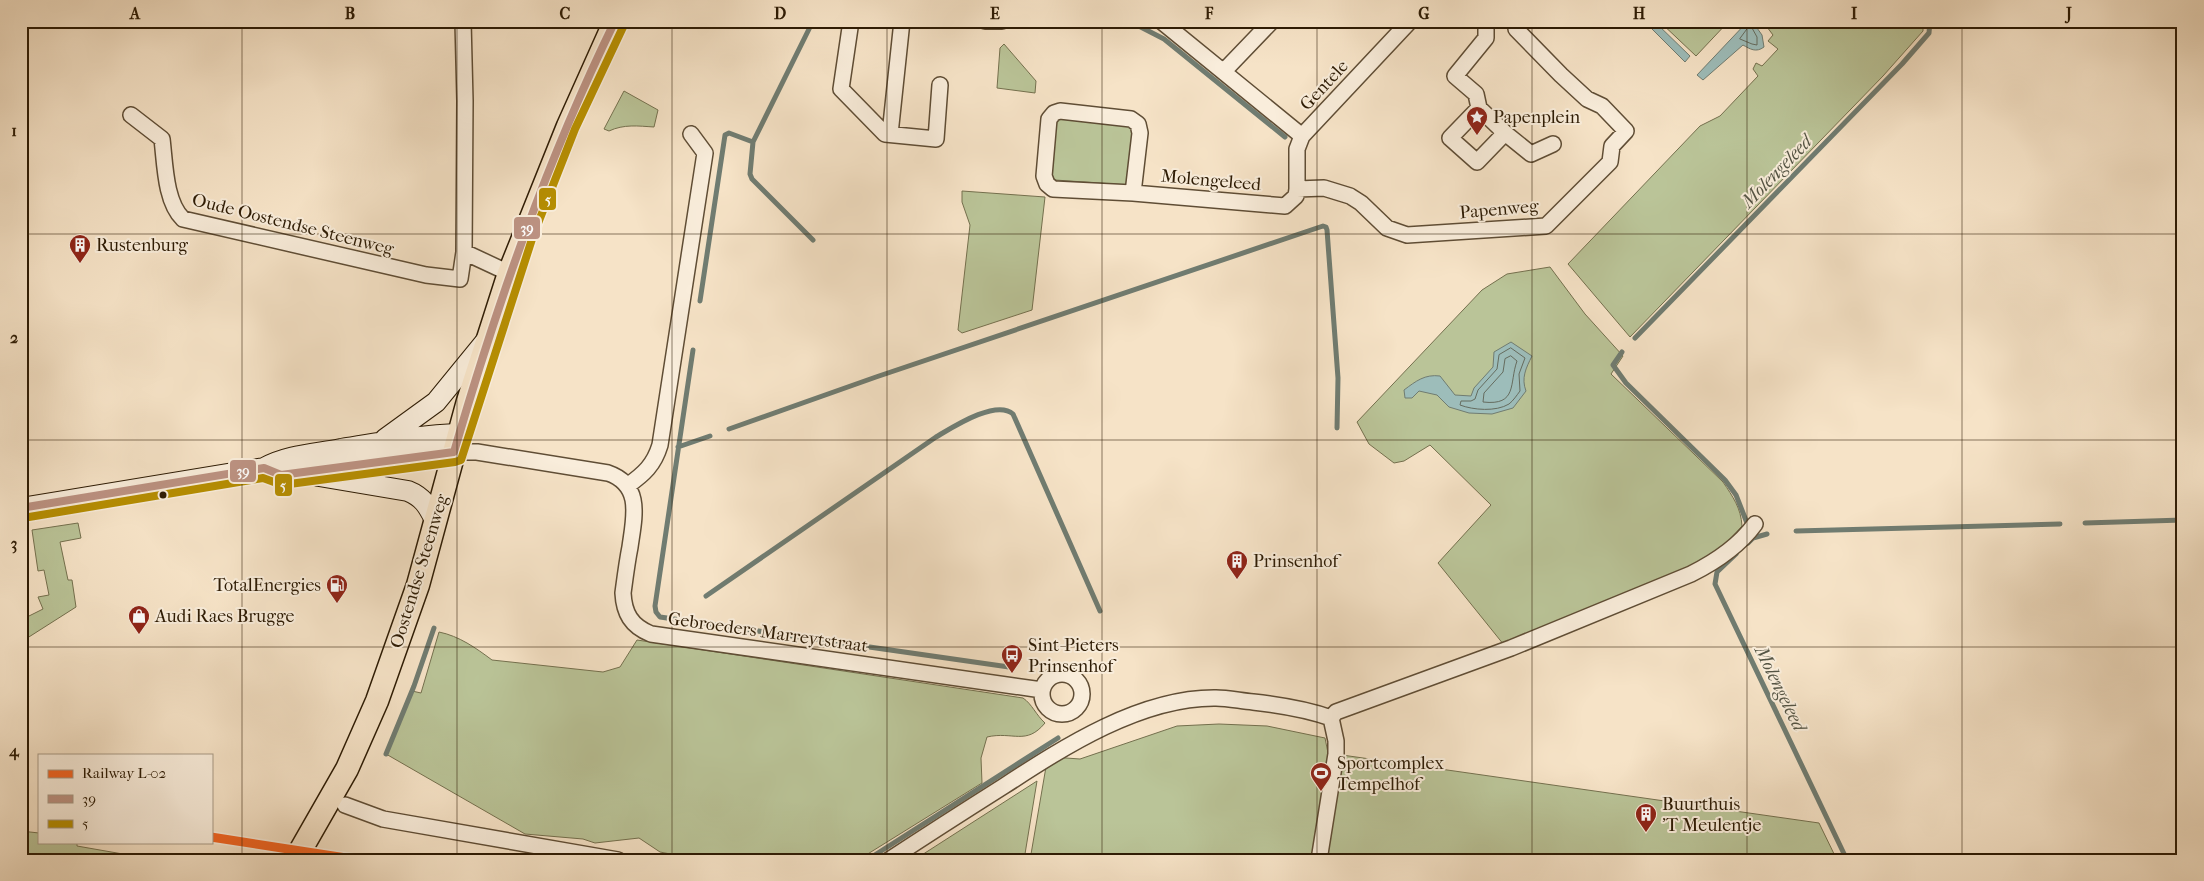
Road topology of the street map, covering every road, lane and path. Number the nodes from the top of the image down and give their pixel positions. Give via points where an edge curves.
1 (463, 21) edge
2 (616, 21) edge
3 (851, 21) edge
4 (902, 21) edge
5 (985, 21) edge
6 (1002, 21) edge
7 (1161, 21) edge
8 (1272, 21) edge
9 (1410, 21) edge
10 (1486, 21) edge
11 (1516, 21) edge
12 (1224, 71) junction
13 (940, 85) dead end
14 (1479, 108) junction
15 (132, 114) dead end
16 (1504, 133) junction
17 (691, 134) dead end
18 (890, 134) junction
19 (1302, 136) junction
20 (1553, 144) dead end
21 (1297, 189) junction
22 (1133, 193) junction
23 (464, 252) junction
24 (509, 274) junction
25 (487, 340) junction
26 (378, 443) junction
27 (456, 443) junction
28 (264, 468) junction
29 (298, 473) junction
30 (627, 486) junction
31 (21, 508) edge
32 (435, 520) junction
33 (1755, 524) dead end
34 (1042, 690) dead end
35 (1331, 718) junction
36 (345, 805) dead end
37 (295, 860) edge
38 (618, 860) edge
39 (889, 860) edge
40 (1319, 860) edge

1 - 23 street, Oude Oostendse Steenweg via 466,101
2 - 24 main road, Oostendse Steenweg via 568,126
3 - 18 street via 841,89 885,134
4 - 18 street
5 - 6 street
7 - 12 street
8 - 12 street
9 - 19 street, Gentele
10 - 14 street via 1486,38 1455,76 1476,94
11 - 21 street, Papenweg via 1516,29 1560,75 1587,100 1602,106 1626,131 1612,146 1610,162 1546,226 1407,235 1387,228 1350,196 1324,188
12 - 19 street
13 - 18 street via 936,139
14 - 16 street
14 - 16 street via 1450,138 1477,162
15 - 23 street, Oude Oostendse Steenweg via 162,139 170,198 175,212 183,218 426,275 460,279
16 - 20 street via 1531,154
17 - 30 street via 704,153 660,445 650,467
19 - 21 street, Gentele via 1297,149
21 - 22 street, Molengeleed via 1296,196 1285,206
22 - 22 street, Molengeleed via 1053,189 1047,184 1044,176 1049,119 1054,113 1131,119 1138,124 1140,133
23 - 24 street
24 - 25 main road, Oostendse Steenweg
25 - 26 main road via 436,402
25 - 27 main road, Oostendse Steenweg
26 - 27 main road via 436,435
26 - 28 main road via 278,460
27 - 29 main road
27 - 30 street via 478,452 608,473
27 - 32 main road, Oostendse Steenweg
28 - 29 main road via 281,475
28 - 31 main road
29 - 32 main road via 408,491 427,503
30 - 34 street, Gebroeders Marreytstraat via 635,515 623,605 627,616 641,630
32 - 37 main road, Oostendse Steenweg via 404,630 360,743
33 - 35 street via 1715,562 1691,574 1512,648 1348,706
35 - 39 street via 1288,707 1215,698 1174,703 1130,716 1062,749
35 - 40 street via 1336,754
36 - 38 street via 383,819

